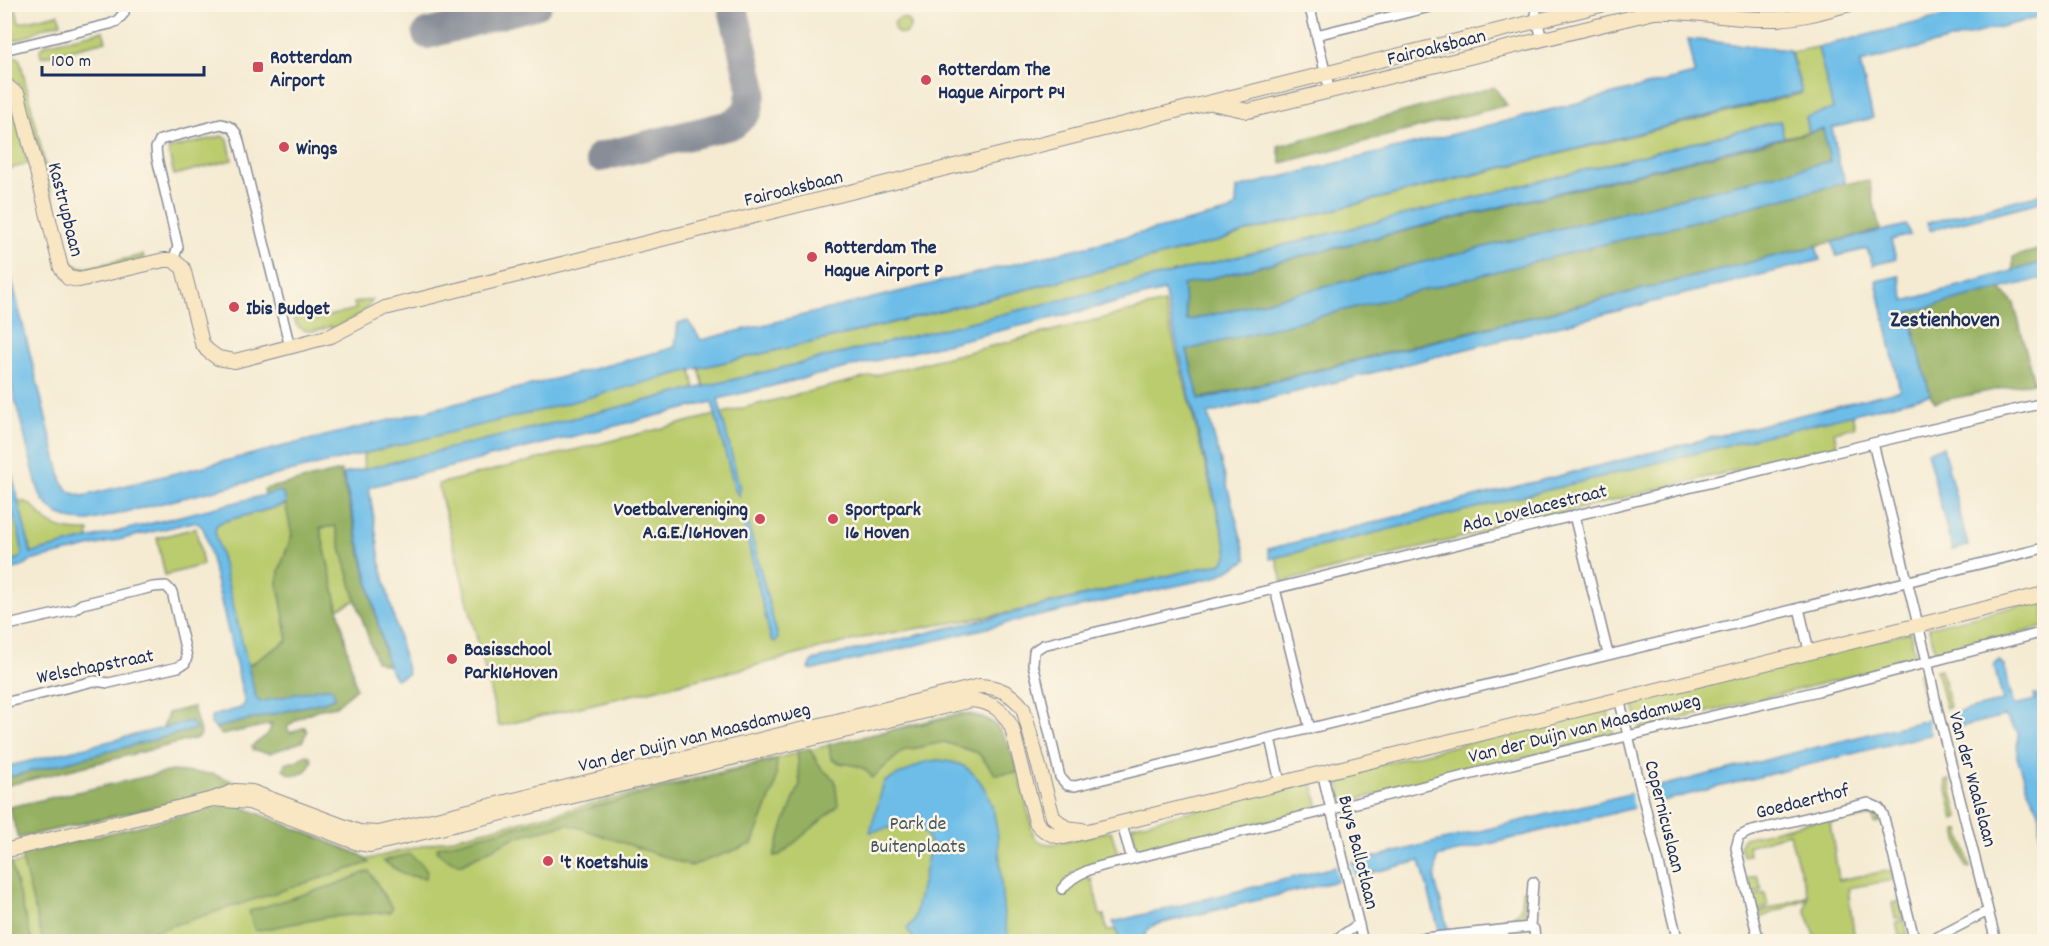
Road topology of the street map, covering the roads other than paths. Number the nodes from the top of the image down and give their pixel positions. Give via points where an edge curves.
1 (122, 4) edge
2 (1309, 4) edge
3 (1442, 4) edge
4 (1534, 4) edge
5 (1605, 4) edge
6 (1850, 4) edge
7 (1538, 22) junction
8 (1316, 35) junction
9 (1542, 41) junction
10 (4, 50) edge
11 (1326, 74) junction
12 (4, 84) edge
13 (1330, 92) junction
14 (1210, 103) junction
15 (173, 260) junction
16 (291, 347) junction
17 (2044, 403) edge
18 (1873, 443) junction
19 (1574, 515) junction
20 (2044, 548) edge
21 (1907, 582) junction
22 (1275, 589) junction
23 (2044, 594) edge
24 (1799, 608) junction
25 (1918, 625) junction
26 (4, 626) edge
27 (2044, 632) edge
28 (1809, 651) junction
29 (1608, 654) junction
30 (1927, 661) junction
31 (1619, 698) junction
32 (4, 703) edge
33 (1310, 729) junction
34 (1628, 736) junction
35 (1270, 738) junction
36 (1322, 772) junction
37 (1280, 782) junction
38 (1331, 810) junction
39 (1121, 822) junction
40 (4, 851) edge
41 (1132, 859) junction
42 (1533, 882) dead end
43 (1062, 889) dead end
44 (1988, 911) junction
45 (1359, 924) junction
46 (1530, 927) junction
47 (1501, 930) junction
48 (1332, 942) edge
49 (1364, 942) edge
50 (1386, 942) edge
51 (1507, 942) edge
52 (1535, 942) edge
53 (1678, 942) edge
54 (1759, 942) edge
55 (1915, 942) edge
56 (1928, 942) edge
57 (1996, 942) edge

1 - 10 street via 124,13 110,24
2 - 8 street
3 - 8 street
4 - 7 street
5 - 7 main road, Fairoaksbaan
6 - 9 main road, Fairoaksbaan via 1771,19 1654,12
7 - 9 street
7 - 11 main road, Fairoaksbaan
8 - 11 street
9 - 13 main road, Fairoaksbaan
11 - 13 street
11 - 14 main road, Fairoaksbaan
12 - 15 main road, Kastrupbaan via 18,95 61,268 68,278 79,280
13 - 14 main road, Fairoaksbaan via 1248,111
14 - 16 main road, Fairoaksbaan via 385,308 331,336
15 - 16 main road, Fairoaksbaan via 183,268 202,343 218,358 235,361
15 - 16 street via 178,247 156,148 160,140 221,124 228,126 238,138
17 - 18 street, Ada Lovelacestraat
18 - 19 street, Ada Lovelacestraat
18 - 21 street, Van der Waalslaan
19 - 22 street, Ada Lovelacestraat
19 - 29 street
20 - 21 street
21 - 24 street
21 - 25 street, Van der Waalslaan
22 - 33 street
22 - 35 street, Ada Lovelacestraat via 1043,645 1034,651 1033,664 1060,777 1066,785
23 - 25 main road, Van der Duijn van Maasdamweg
24 - 28 street
24 - 29 street
25 - 28 main road, Van der Duijn van Maasdamweg
25 - 30 street, Van der Waalslaan
26 - 32 street, Welschapstraat via 166,586 172,592 187,657 178,667 110,684 94,681
27 - 30 street, Van der Duijn van Maasdamweg
28 - 31 main road, Van der Duijn van Maasdamweg
29 - 33 street
30 - 34 street, Van der Duijn van Maasdamweg
30 - 44 street, Van der Waalslaan
31 - 34 street, Copernicuslaan
31 - 36 main road, Van der Duijn van Maasdamweg
33 - 35 street
34 - 38 street, Van der Duijn van Maasdamweg
34 - 53 street, Copernicuslaan
35 - 37 street
36 - 37 main road, Van der Duijn van Maasdamweg
36 - 38 street, Buys Ballotlaan
37 - 39 main road, Van der Duijn van Maasdamweg
38 - 41 street, Van der Duijn van Maasdamweg
38 - 45 street, Buys Ballotlaan
39 - 40 main road, Van der Duijn van Maasdamweg via 1064,837 1051,835 1040,827 1007,718 992,705 972,700 370,845 249,802 213,799
39 - 41 street
41 - 43 street, Van der Duijn van Maasdamweg via 1083,872
42 - 46 street
44 - 56 street
44 - 57 street, Van der Waalslaan
45 - 48 street
45 - 49 street, Buys Ballotlaan
46 - 47 street
46 - 52 street via 1534,929
47 - 50 street
47 - 51 street
54 - 55 street, Goedaerthof via 1736,848 1739,837 1868,803 1883,814

